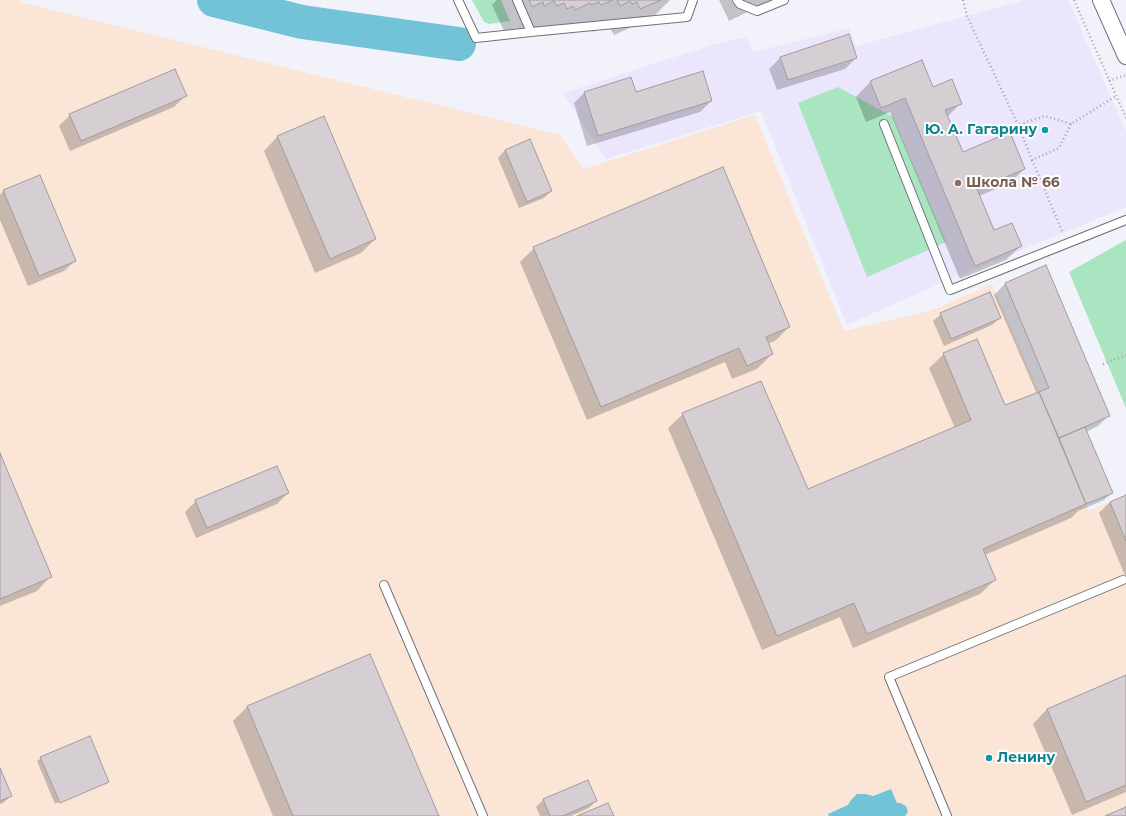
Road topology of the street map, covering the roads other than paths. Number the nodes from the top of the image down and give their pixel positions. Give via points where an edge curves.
1 (458, 0) edge
2 (518, 0) edge
3 (694, 0) edge
4 (738, 0) edge
5 (784, 0) edge
6 (1101, 0) edge
7 (531, 32) junction
8 (1126, 56) edge
9 (884, 124) dead end
10 (1126, 220) edge
11 (1123, 580) dead end
12 (384, 585) dead end
13 (483, 816) edge
14 (947, 816) edge

1 - 7 lane via 476,38
2 - 7 lane
3 - 7 lane via 687,17
4 - 5 lane via 740,4 757,11
6 - 8 street
9 - 10 lane via 950,290
11 - 14 lane via 889,678
12 - 13 lane

